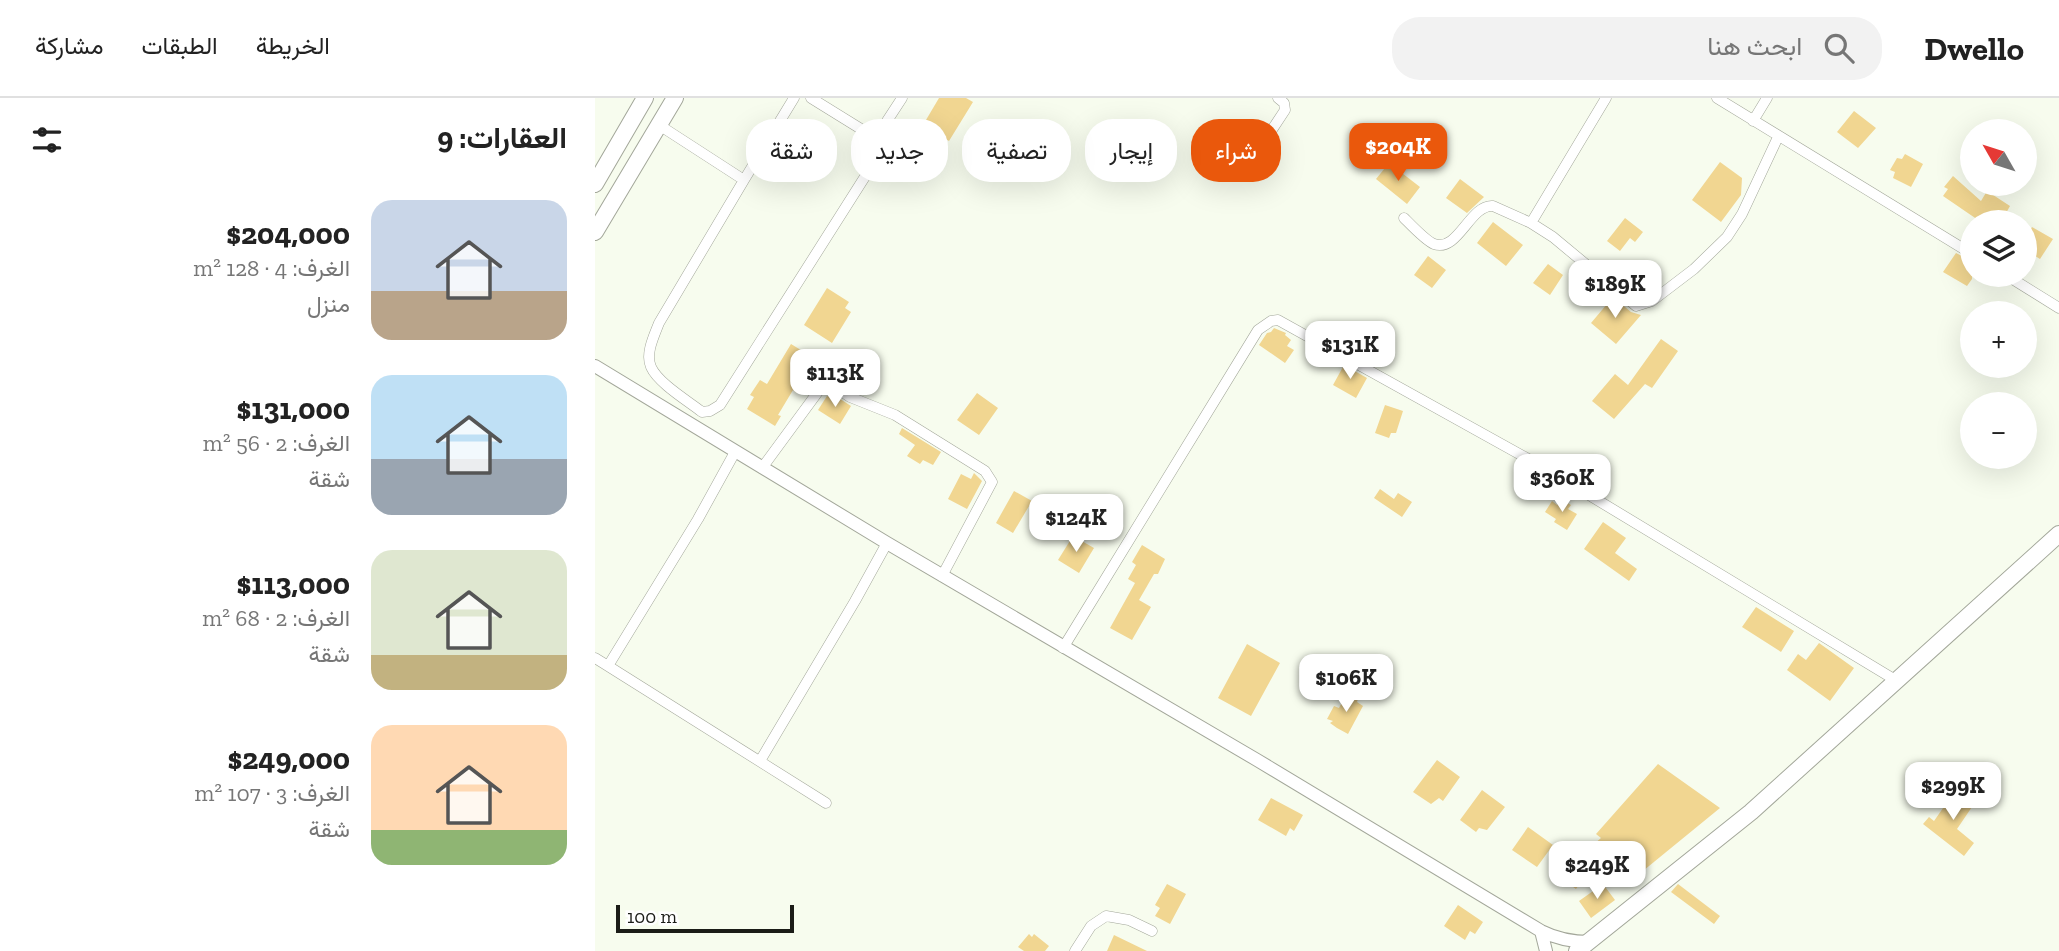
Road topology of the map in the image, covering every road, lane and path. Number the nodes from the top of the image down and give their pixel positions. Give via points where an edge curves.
1 (645, 98) edge
2 (675, 98) edge
3 (795, 98) edge
4 (811, 98) edge
5 (902, 98) edge
6 (1278, 98) edge
7 (1606, 98) edge
8 (1717, 98) edge
9 (1767, 98) edge
10 (888, 119) edge
11 (1279, 119) edge
12 (1753, 121) junction
13 (851, 123) edge
14 (659, 125) junction
15 (1778, 137) junction
16 (598, 173) edge
17 (744, 180) junction
18 (862, 182) edge
19 (1404, 218) dead end
20 (1531, 223) junction
21 (595, 232) edge
22 (1960, 247) edge
23 (2025, 287) edge
24 (2059, 308) edge
25 (595, 366) edge
26 (735, 452) junction
27 (762, 468) junction
28 (2059, 534) edge
29 (887, 543) junction
30 (942, 576) junction
31 (1063, 648) junction
32 (595, 658) edge
33 (608, 666) junction
34 (1897, 681) junction
35 (759, 761) junction
36 (826, 803) dead end
37 (1152, 931) dead end
38 (1541, 931) junction
39 (1583, 947) edge
40 (1075, 951) edge
41 (1546, 951) edge

1 - 16 main road
2 - 14 main road
3 - 17 street
4 - 13 street
5 - 10 street
6 - 11 street via 1285,110
7 - 20 street
8 - 12 street
9 - 12 street
12 - 15 street
14 - 17 street
14 - 21 main road
15 - 20 street via 1727,237 1647,304 1633,304
15 - 22 street
17 - 18 street via 650,345 651,367 702,412 720,405
19 - 20 street via 1434,244 1454,238 1487,205
23 - 24 street
25 - 26 street
26 - 27 street
26 - 33 street
27 - 29 street
27 - 30 street via 825,386 908,423 991,477
28 - 34 main road
29 - 30 street
29 - 35 street
30 - 31 street
31 - 34 street via 1258,330 1277,320 1541,466
31 - 38 street
32 - 33 street
33 - 35 street
34 - 39 main road via 1751,811
35 - 36 street
37 - 40 street via 1106,916 1091,926
38 - 39 street
38 - 41 street

